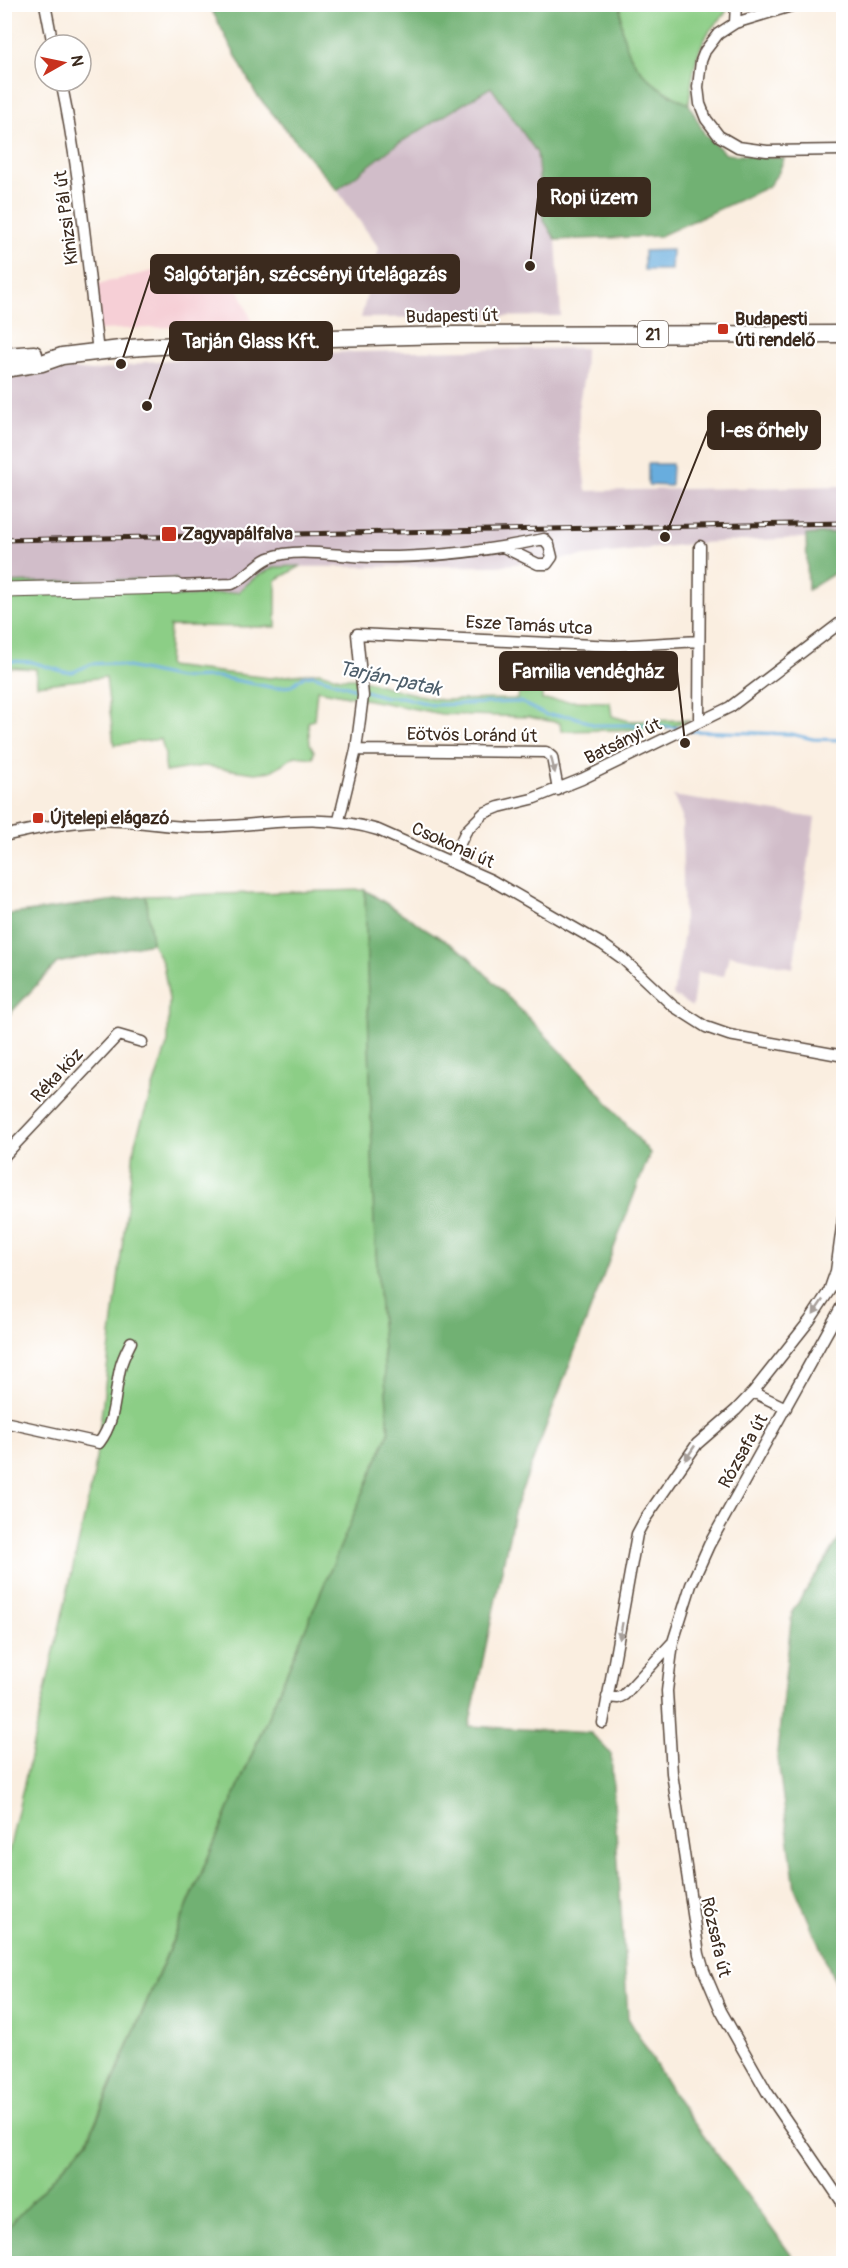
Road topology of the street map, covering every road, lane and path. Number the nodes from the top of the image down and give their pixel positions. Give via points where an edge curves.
1 (45, 4) edge
2 (736, 4) edge
3 (798, 4) edge
4 (735, 23) junction
5 (51, 33) edge
6 (64, 93) edge
7 (843, 150) edge
8 (843, 334) edge
9 (98, 352) junction
10 (4, 356) edge
11 (62, 356) junction
12 (4, 369) edge
13 (700, 546) dead end
14 (503, 548) dead end
15 (176, 586) joint
16 (4, 590) edge
17 (843, 620) edge
18 (699, 641) junction
19 (695, 725) junction
20 (356, 750) junction
21 (558, 790) junction
22 (339, 820) junction
23 (4, 836) edge
24 (451, 862) junction
25 (142, 1042) dead end
26 (843, 1056) edge
27 (4, 1156) edge
28 (843, 1212) edge
29 (843, 1302) edge
30 (131, 1342) dead end
31 (753, 1392) junction
32 (786, 1408) junction
33 (4, 1422) edge
34 (673, 1642) junction
35 (607, 1697) junction
36 (603, 1723) dead end
37 (843, 2205) edge

1 - 5 street
2 - 4 street
3 - 4 street
4 - 7 street via 718,34 705,51 699,72 700,105 719,136 738,147 767,151
6 - 9 street, Kinizsi Pál út via 82,203
8 - 9 main road, Budapesti út / 21 via 319,337 165,344
9 - 11 main road, Budapesti út / 21
10 - 11 main road, Budapesti út / 21
11 - 12 main road, Budapesti út / 21
13 - 18 street
14 - 15 street via 370,557 294,553 269,558 232,584
15 - 16 street
17 - 19 street, Batsányi út via 730,707
18 - 19 street
18 - 20 street, Esze Tamás utca via 615,646 357,634 363,692
19 - 21 street, Batsányi út
20 -> 21 street, Eötvös Loránd út via 546,752 552,757
20 - 22 street
21 - 24 street, Batsányi út via 484,813 466,831
22 - 23 street, Csokonai út via 208,827 107,821
22 - 24 street, Csokonai út via 378,830
24 - 26 street, Csokonai út via 491,880 602,944 673,1006 706,1027 729,1035
25 - 27 street, Réka köz via 117,1035
28 -> 31 street, Rózsafa út via 837,1271 829,1291
29 - 32 street, Rózsafa út
30 - 33 street via 120,1366 114,1410 99,1443
31 - 32 street, Rózsafa út
31 -> 35 street, Rózsafa út via 697,1443 637,1534
32 - 34 street, Rózsafa út via 709,1545 690,1585
34 - 35 street, Rózsafa út via 624,1695
34 - 37 street, Rózsafa út via 667,1691 672,1773 695,1935 704,1971 721,2011 767,2092
35 - 36 street, Rózsafa út

